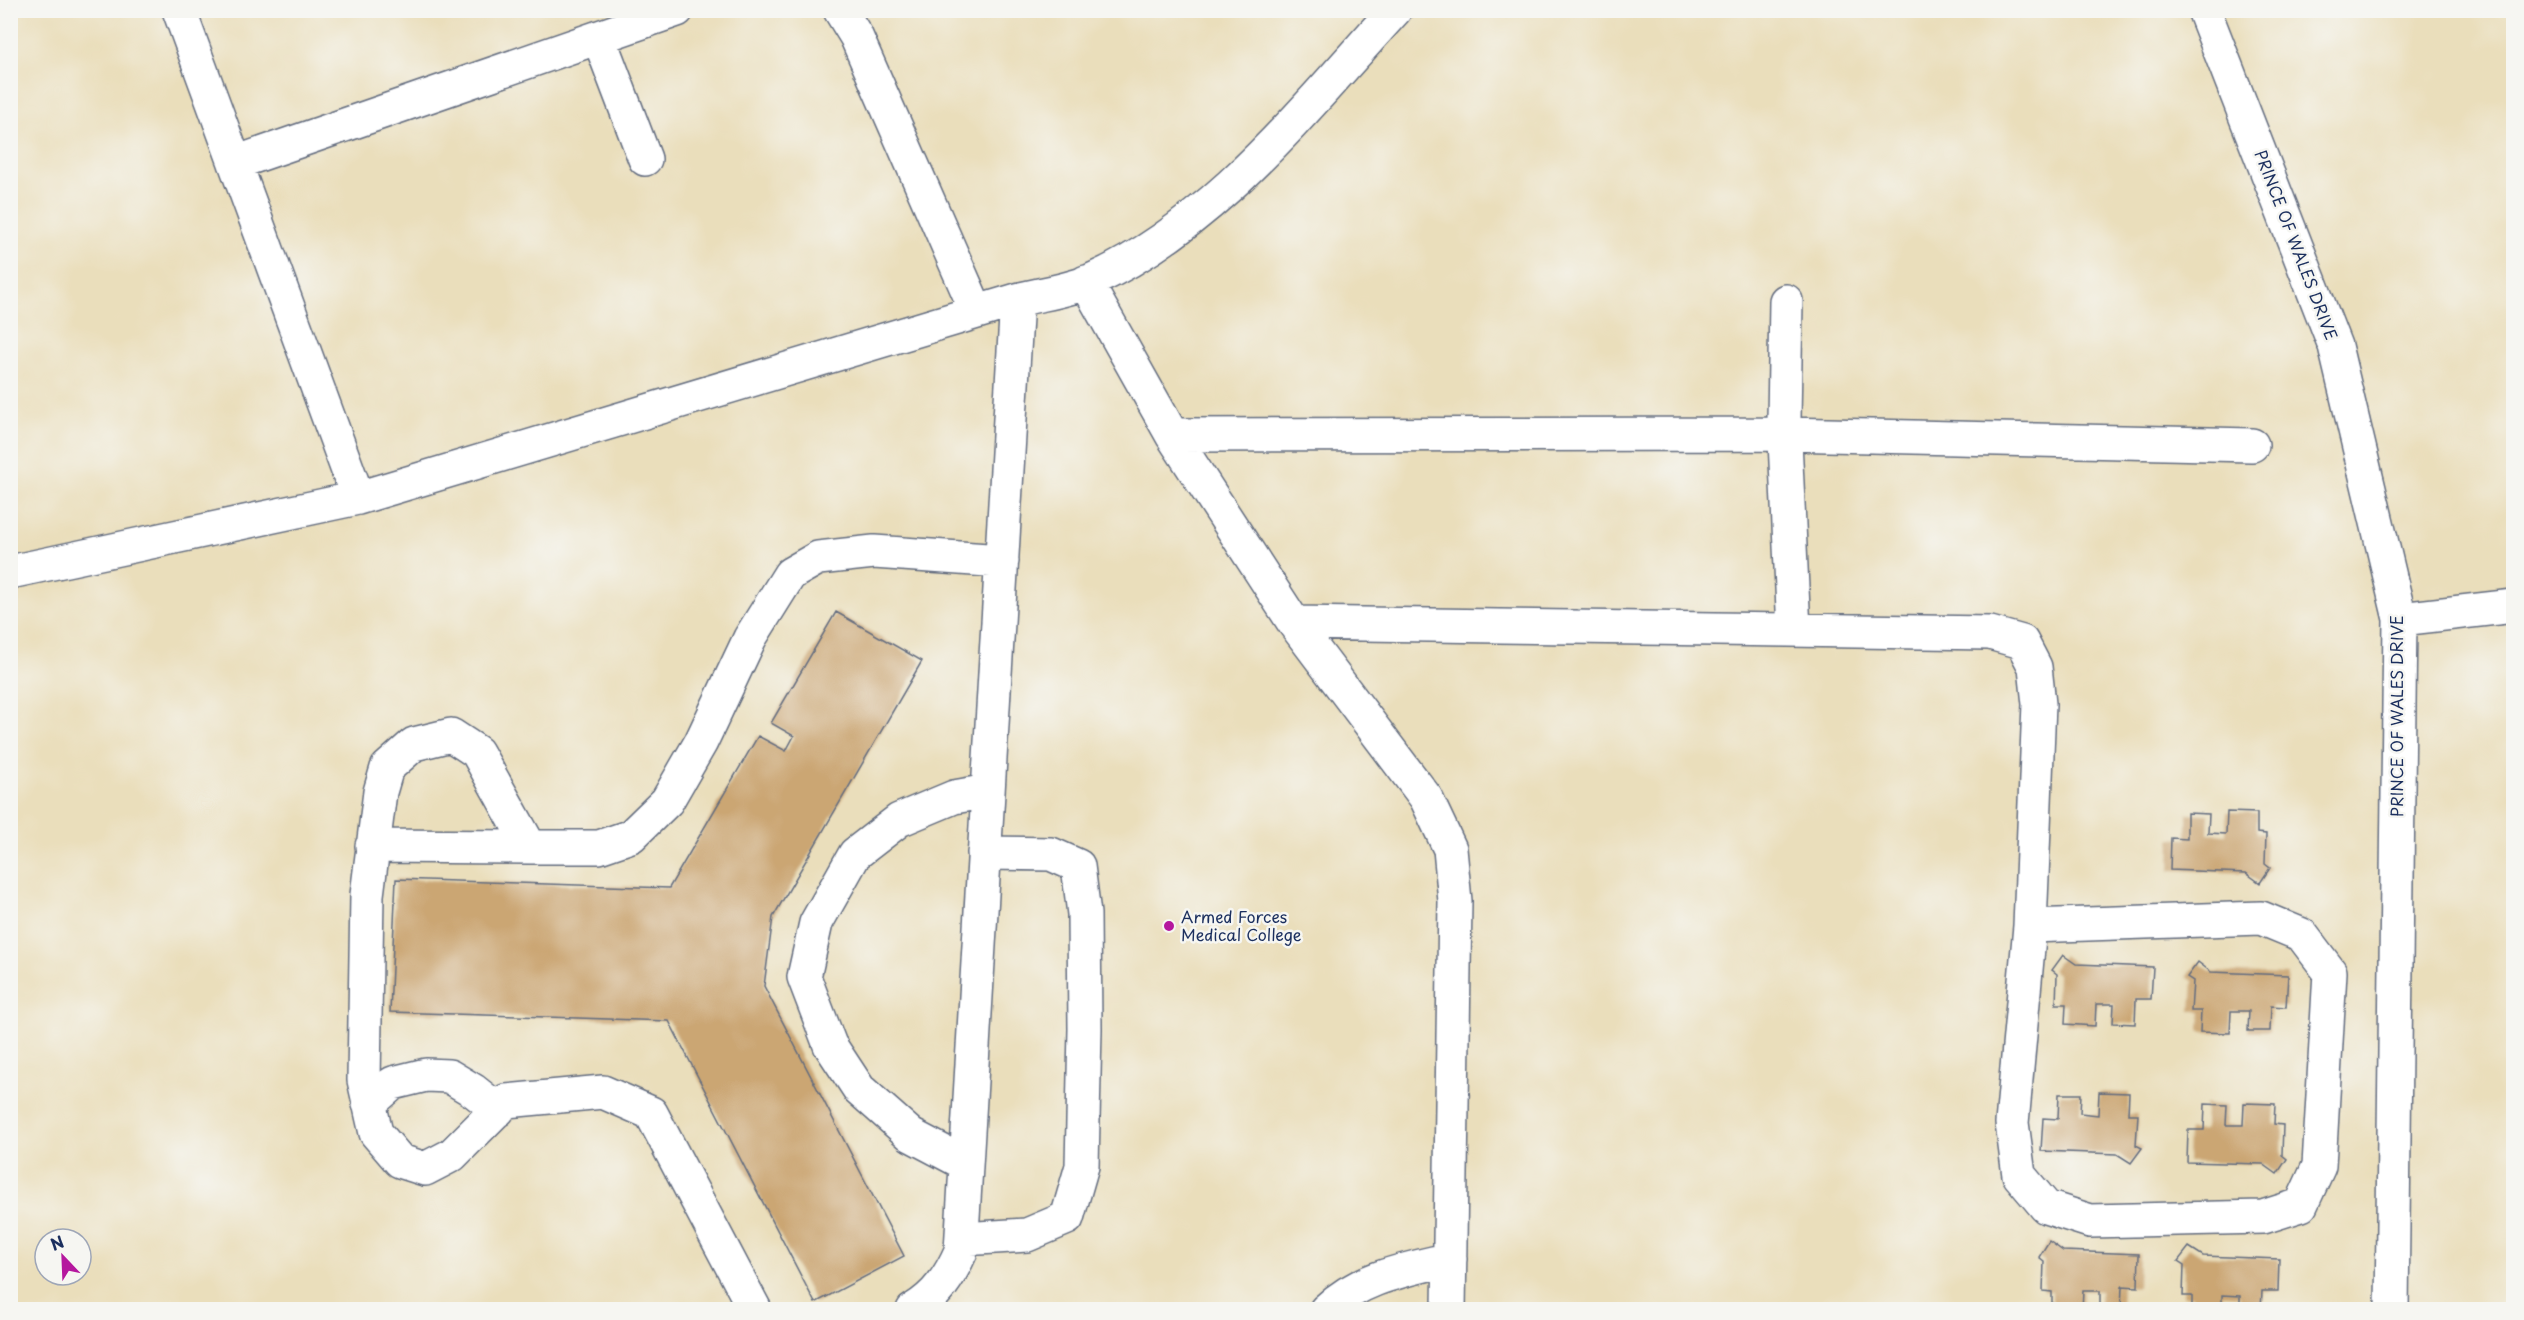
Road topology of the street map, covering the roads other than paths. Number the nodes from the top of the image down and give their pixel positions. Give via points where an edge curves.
1 (677, 10) edge
2 (840, 10) edge
3 (1395, 10) edge
4 (2204, 10) edge
5 (186, 12) edge
6 (599, 38) junction
7 (645, 159) dead end
8 (235, 163) junction
9 (1086, 282) junction
10 (1017, 300) junction
11 (1786, 301) dead end
12 (977, 312) junction
13 (1785, 434) junction
14 (1172, 435) junction
15 (2252, 445) dead end
16 (358, 498) junction
17 (1002, 561) junction
18 (10, 572) edge
19 (2514, 606) edge
20 (2400, 619) junction
21 (1294, 623) junction
22 (1794, 630) junction
23 (988, 791) junction
24 (372, 846) junction
25 (531, 847) junction
26 (984, 853) junction
27 (2030, 926) junction
28 (369, 1104) junction
29 (498, 1110) junction
30 (966, 1164) junction
31 (962, 1239) junction
32 (1450, 1259) junction
33 (755, 1310) edge
34 (913, 1310) edge
35 (1326, 1310) edge
36 (1449, 1310) edge
37 (2392, 1310) edge

1 - 6 street
2 - 12 street via 856,36
3 - 9 street via 1233,184 1166,239
4 - 20 street, PRINCE OF WALES DRIVE via 2335,346
5 - 8 street
6 - 7 street
6 - 8 street
8 - 16 street
9 - 10 street
9 - 14 street
10 - 12 street
10 - 17 street
11 - 13 street
12 - 16 street
13 - 14 street
13 - 15 street
13 - 22 street
14 - 21 street
16 - 18 street
17 - 23 street
17 - 25 street via 874,552 818,558 790,574 750,638 701,742 667,801 631,836 599,847
19 - 20 street
20 - 37 street, PRINCE OF WALES DRIVE
21 - 22 street
21 - 32 street via 1426,798 1450,849 1455,901
22 - 27 street via 1990,633 2022,642 2035,667 2039,704
23 - 26 street
23 - 30 street via 954,797 899,820 855,854 816,923 804,976 830,1045 859,1089 911,1135
24 - 25 street
24 - 25 street via 387,768 414,744 451,735 477,752
24 - 28 street via 367,895 363,1080
26 - 30 street
26 - 31 street via 1051,854 1077,866 1084,914 1082,1166 1067,1218 1027,1234
27 - 27 street via 2012,1123 2019,1175 2046,1207 2090,1221 2263,1217 2301,1205 2319,1166 2330,972 2302,934 2262,918
28 - 29 street via 393,1083 426,1075 449,1076
28 - 29 street via 376,1132 400,1161 425,1169 452,1155
29 - 33 street via 506,1101 603,1092 651,1113
30 - 31 street
31 - 34 street via 950,1276
32 - 35 street via 1374,1278 1339,1297
32 - 36 street

